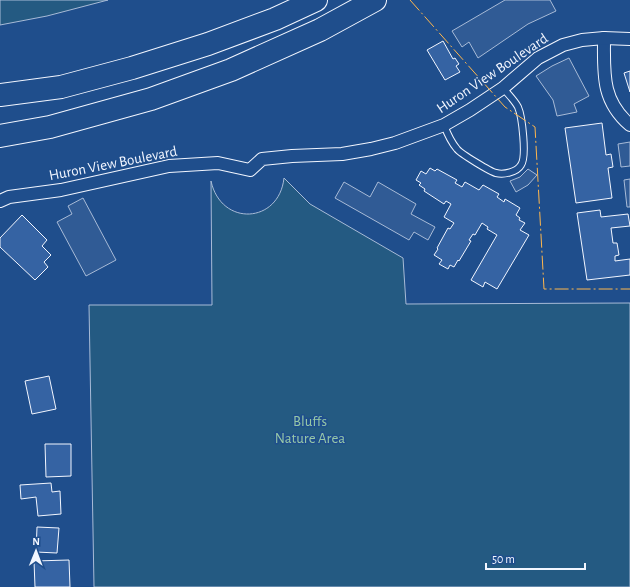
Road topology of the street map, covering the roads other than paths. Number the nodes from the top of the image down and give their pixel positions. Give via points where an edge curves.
1 (316, 0) edge
2 (374, 0) edge
3 (604, 38) junction
4 (630, 40) edge
5 (503, 88) junction
6 (0, 95) edge
7 (444, 125) junction
8 (630, 125) edge
9 (0, 136) edge
10 (0, 201) edge

1 - 6 highway via 276,19 132,68 61,87
2 - 9 highway via 320,30 216,76 143,101 50,127
3 - 4 street, Huron View Boulevard
3 - 5 street, Huron View Boulevard via 563,45 538,58
3 - 8 street via 604,75 607,93 614,109
5 - 7 street, Huron View Boulevard
5 - 7 lane via 518,107 521,117 524,158 513,172 495,173 458,150
7 - 10 street, Huron View Boulevard via 402,141 371,149 342,154 262,159 250,170 218,163 169,166 61,190 9,197

